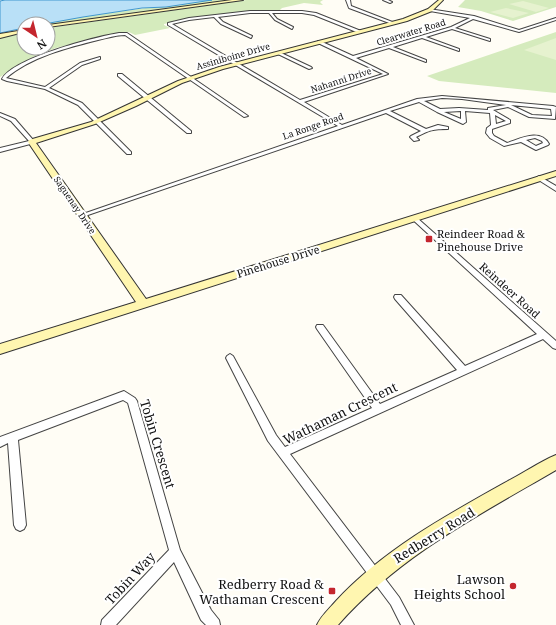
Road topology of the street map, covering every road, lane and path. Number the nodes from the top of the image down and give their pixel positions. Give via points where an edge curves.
1 (241, 0) edge
2 (346, 0) edge
3 (385, 0) edge
4 (441, 0) edge
5 (390, 2) dead end
6 (344, 6) dead end
7 (350, 8) junction
8 (430, 10) junction
9 (270, 11) junction
10 (215, 16) junction
11 (474, 17) junction
12 (556, 20) edge
13 (393, 23) junction
14 (56, 25) edge
15 (292, 28) dead end
16 (452, 28) junction
17 (360, 32) junction
18 (16, 33) edge
19 (0, 36) edge
20 (251, 37) dead end
21 (423, 37) junction
22 (489, 40) dead end
23 (319, 42) junction
24 (389, 47) junction
25 (458, 50) dead end
26 (279, 53) junction
27 (99, 58) dead end
28 (352, 58) junction
29 (425, 61) dead end
30 (236, 64) junction
31 (310, 68) dead end
32 (120, 75) dead end
33 (191, 78) junction
34 (46, 88) junction
35 (148, 98) junction
36 (419, 100) junction
37 (300, 102) junction
38 (508, 104) junction
39 (554, 108) edge
40 (463, 110) junction
41 (386, 111) junction
42 (439, 111) junction
43 (492, 112) junction
44 (0, 114) edge
45 (246, 116) dead end
46 (98, 121) junction
47 (341, 126) junction
48 (494, 126) junction
49 (446, 128) dead end
50 (426, 131) junction
51 (189, 132) dead end
52 (416, 140) dead end
53 (522, 140) dead end
54 (32, 142) junction
55 (0, 150) edge
56 (129, 153) dead end
57 (556, 173) edge
58 (539, 178) junction
59 (556, 189) edge
60 (83, 216) junction
61 (414, 218) junction
62 (398, 297) dead end
63 (143, 303) junction
64 (320, 327) dead end
65 (543, 335) junction
66 (556, 346) edge
67 (0, 349) edge
68 (230, 358) dead end
69 (464, 371) junction
70 (378, 409) junction
71 (13, 437) junction
72 (0, 442) edge
73 (284, 452) junction
74 (556, 462) edge
75 (20, 525) dead end
76 (175, 552) junction
77 (375, 575) junction
78 (107, 625) edge
79 (214, 625) edge
80 (326, 625) edge
81 (408, 625) edge

1 - 14 street
2 - 7 street
3 - 5 street
4 - 8 street, Assiniboine Drive
6 - 7 street
7 - 13 street
8 - 11 street
8 - 13 street, Assiniboine Drive
9 - 10 street
9 - 15 street via 272,18
9 - 17 street via 315,14
10 - 20 street via 222,23
10 - 30 street, Nahanni Drive via 169,24
11 - 12 street via 519,31
11 - 16 street, Clearwater Road
13 - 17 street, Assiniboine Drive
16 - 21 street, Clearwater Road
16 - 22 street
17 - 23 street, Assiniboine Drive
18 - 19 street
21 - 24 street, Clearwater Road
21 - 25 street
23 - 26 street, Assiniboine Drive
23 - 28 street, Nahanni Drive
24 - 28 street, Clearwater Road
24 - 29 street
26 - 30 street, Assiniboine Drive
26 - 31 street
27 - 34 street via 81,64
28 - 37 street, Nahanni Drive via 386,74
30 - 33 street, Assiniboine Drive
30 - 37 street, Nahanni Drive
32 - 35 street
33 - 34 street via 128,34 122,34 54,50 35,58 4,78
33 - 35 street, Assiniboine Drive
33 - 45 street
34 - 46 street via 80,104
35 - 46 street, Assiniboine Drive
35 - 51 street
36 - 38 street, La Ronge Road via 448,97
36 - 41 street, La Ronge Road
36 - 42 street
37 - 47 street, Nahanni Drive
38 - 39 street, La Ronge Road
38 - 39 street via 531,116 555,118
38 - 43 street via 490,109
40 - 42 street
40 - 42 street via 463,122
40 - 43 street
41 - 47 street, La Ronge Road
41 - 50 street
43 - 48 street
43 - 48 street via 508,120
44 - 54 street, Saguenay Drive via 13,120
46 - 54 street, Assiniboine Drive
46 - 56 street
47 - 60 street, La Ronge Road
48 - 53 street via 490,128 489,133 506,145
49 - 50 street
50 - 52 street via 413,136
54 - 55 street
54 - 60 street, Saguenay Drive
57 - 58 street, Pinehouse Drive
58 - 59 street
58 - 61 street, Pinehouse Drive
60 - 63 street, Saguenay Drive
61 - 63 street, Pinehouse Drive
61 - 65 street, Reindeer Road
62 - 69 street
63 - 67 street, Pinehouse Drive
64 - 70 street
65 - 66 street, Reindeer Road
65 - 69 street, Wathaman Crescent
68 - 73 street via 272,438
69 - 70 street, Wathaman Crescent
70 - 73 street, Wathaman Crescent
71 - 72 street, Tobin Crescent
71 - 75 street
71 - 76 street, Tobin Crescent via 124,394 132,401
73 - 77 street, Wathaman Crescent
74 - 77 street, Redberry Road via 415,544
76 - 78 street, Tobin Way
76 - 79 street, Tobin Crescent via 206,616
77 - 80 street, Redberry Road
77 - 81 street, Wathaman Crescent via 395,601

